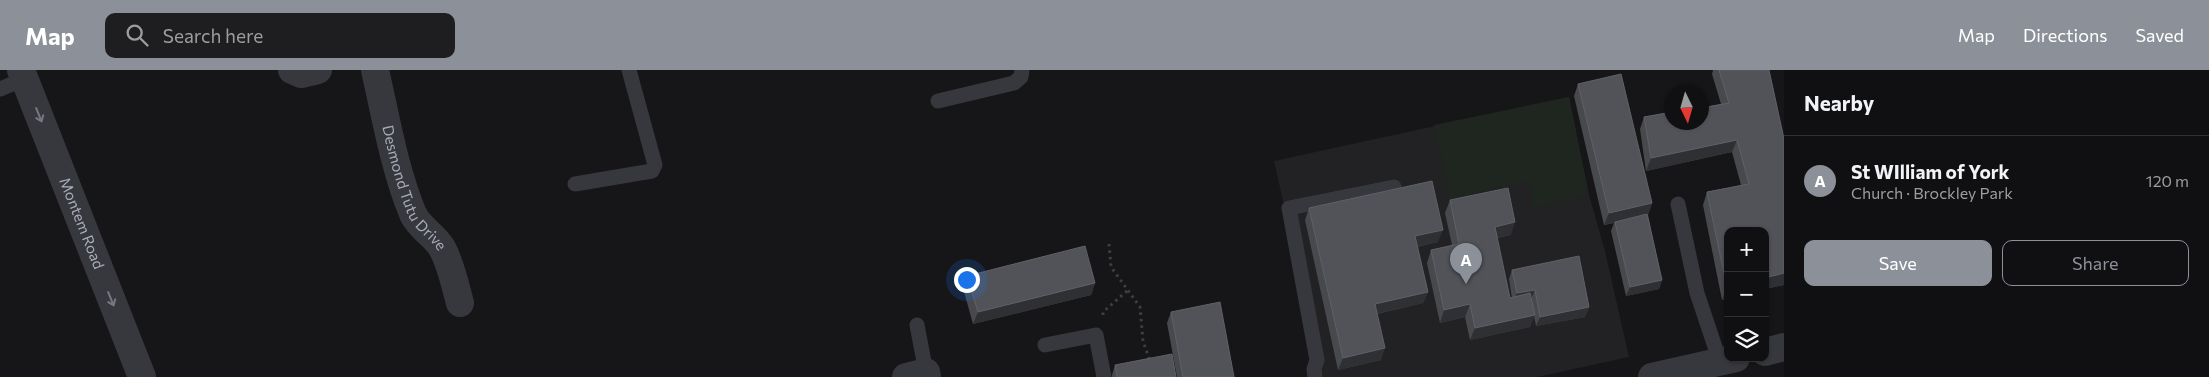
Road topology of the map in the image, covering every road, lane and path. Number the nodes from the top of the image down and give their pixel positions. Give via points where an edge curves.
1 (292, 70) edge
2 (318, 70) edge
3 (375, 70) edge
4 (629, 70) edge
5 (1021, 74) edge
6 (15, 80) edge
7 (938, 101) dead end
8 (575, 184) dead end
9 (1394, 187) edge
10 (1678, 204) dead end
11 (1109, 244) dead end
12 (460, 302) dead end
13 (917, 325) dead end
14 (1045, 345) dead end
15 (1784, 347) edge
16 (1724, 351) edge
17 (1769, 351) edge
18 (1150, 361) edge
19 (1724, 361) edge
20 (920, 375) edge
21 (142, 377) edge
22 (1104, 377) edge
23 (1315, 377) edge
24 (1652, 377) edge

1 - 2 street via 301,74
3 - 12 street, Desmond Tutu Drive via 400,180 417,221 442,248
4 - 8 lane via 655,165 652,171
5 - 7 lane via 1014,83
6 -> 21 street, Montem Road
9 - 23 lane via 1289,208 1317,360
10 - 16 lane via 1697,294
11 - 18 path via 1111,267 1140,307 1143,341
13 - 20 lane
14 - 22 lane via 1096,335
15 - 17 street
19 - 24 street

